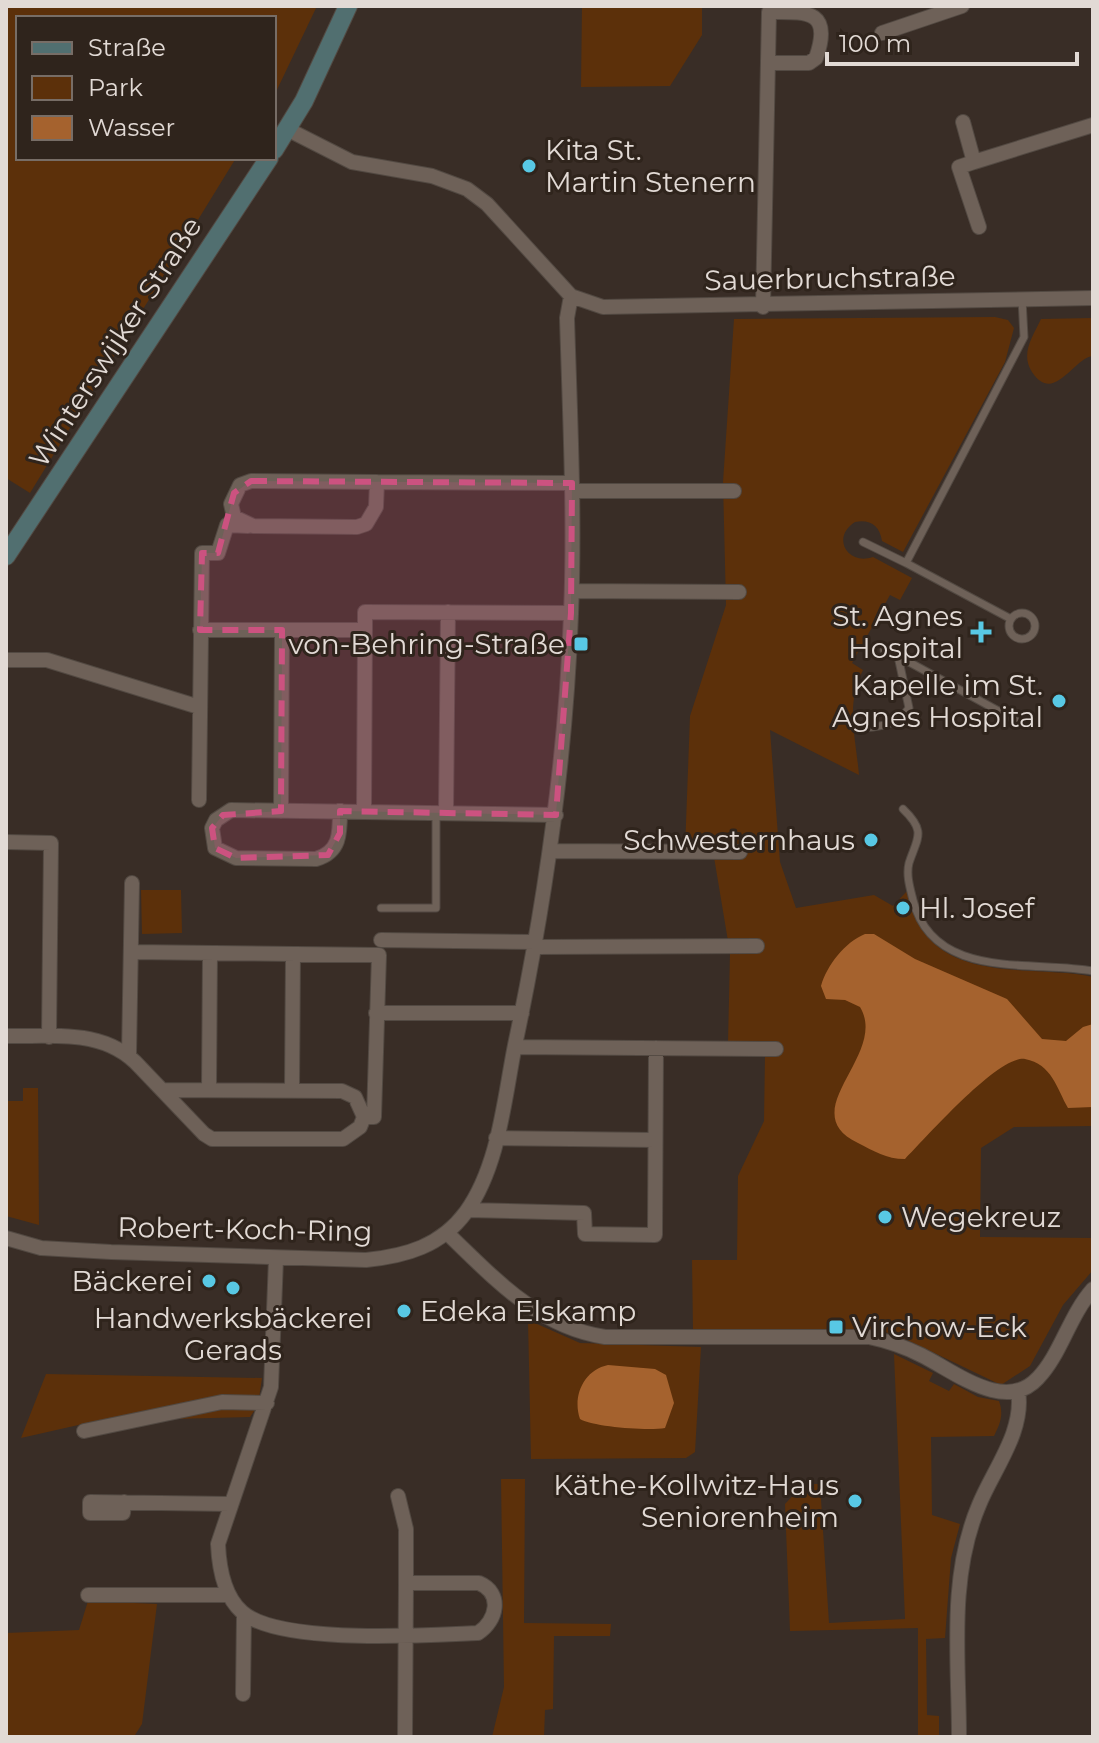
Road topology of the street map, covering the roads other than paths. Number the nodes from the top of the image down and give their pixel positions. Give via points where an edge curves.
1 (348, 6) edge
2 (962, 6) edge
3 (882, 33) dead end
4 (769, 63) junction
5 (963, 122) dead end
6 (1093, 125) edge
7 (287, 129) junction
8 (276, 147) edge
9 (268, 160) edge
10 (974, 162) junction
11 (979, 227) dead end
12 (571, 296) junction
13 (1093, 298) edge
14 (1022, 299) junction
15 (763, 307) junction
16 (377, 482) junction
17 (572, 487) junction
18 (734, 491) dead end
19 (253, 526) junction
20 (863, 542) dead end
21 (6, 556) edge
22 (908, 564) junction
23 (572, 591) junction
24 (739, 592) dead end
25 (448, 612) junction
26 (571, 613) junction
27 (1011, 619) dead end
28 (200, 630) junction
29 (282, 630) junction
30 (365, 630) junction
31 (884, 650) dead end
32 (898, 656) junction
33 (6, 660) edge
34 (199, 707) junction
35 (1015, 720) dead end
36 (863, 728) dead end
37 (199, 800) dead end
38 (903, 809) dead end
39 (281, 811) junction
40 (340, 811) junction
41 (364, 812) junction
42 (441, 813) junction
43 (556, 815) junction
44 (6, 842) edge
45 (551, 851) junction
46 (740, 852) dead end
47 (132, 883) dead end
48 (381, 908) dead end
49 (381, 940) dead end
50 (535, 944) junction
51 (757, 946) dead end
52 (132, 952) junction
53 (210, 953) junction
54 (293, 954) junction
55 (1093, 971) edge
56 (376, 1013) junction
57 (522, 1013) junction
58 (6, 1036) edge
59 (49, 1037) junction
60 (515, 1047) junction
61 (656, 1048) junction
62 (776, 1049) dead end
63 (129, 1055) junction
64 (162, 1090) junction
65 (209, 1090) junction
66 (292, 1090) junction
67 (364, 1117) junction
68 (496, 1138) junction
69 (655, 1140) junction
70 (468, 1210) junction
71 (447, 1233) junction
72 (6, 1238) edge
73 (276, 1259) junction
74 (1093, 1289) edge
75 (1018, 1391) junction
76 (267, 1403) junction
77 (84, 1431) dead end
78 (398, 1496) dead end
79 (124, 1502) dead end
80 (230, 1504) junction
81 (406, 1583) junction
82 (88, 1595) dead end
83 (229, 1595) junction
84 (244, 1614) junction
85 (406, 1634) junction
86 (243, 1694) dead end
87 (405, 1737) edge
88 (959, 1737) edge

1 - 7 main road
2 - 3 street
4 - 4 street via 809,63 816,58 820,24 815,17 808,12 769,12
4 - 15 street
5 - 10 street
6 - 10 street
7 - 8 main road
7 - 12 street via 352,162 432,176 467,189
9 - 21 main road, Winterswijker Straße
10 - 11 street via 959,167
12 - 15 street, Sauerbruchstraße via 603,307
12 - 17 street, Robert-Koch-Ring via 567,318
13 - 14 street, Sauerbruchstraße
14 - 15 street, Sauerbruchstraße
14 - 22 lane via 1024,337
16 - 17 street
16 - 19 street via 376,507 366,524
16 - 19 street via 251,481 240,485 231,504 234,517
17 - 18 street
17 - 23 street, Robert-Koch-Ring
19 - 28 street via 227,525 218,553 202,553
20 - 22 lane
22 - 27 lane
23 - 24 street
23 - 26 street, Robert-Koch-Ring
25 - 26 street
25 - 30 street via 365,612
25 - 42 street
26 - 43 street, Robert-Koch-Ring
28 - 29 street
28 - 34 street
29 - 30 street
29 - 39 street
30 - 41 street
31 - 32 lane
32 - 35 lane
32 - 36 lane via 909,708 890,725
33 - 34 street via 47,660
34 - 37 street
38 - 55 lane via 918,828 920,841 908,881 922,926 933,936 986,964
39 - 40 street
39 - 40 street via 231,810 212,828 215,848 236,858 316,859 328,855 340,833
40 - 41 street
41 - 42 street
42 - 43 street
42 - 48 lane via 436,908
43 - 45 street, Robert-Koch-Ring
44 - 59 street via 51,843
45 - 46 street
45 - 50 street, Robert-Koch-Ring
47 - 52 street
49 - 50 street
50 - 51 street
50 - 57 street, Robert-Koch-Ring
52 - 53 street
52 - 63 street
53 - 54 street
53 - 65 street
54 - 56 street via 379,955
54 - 66 street
56 - 57 street
56 - 67 street via 374,1117
57 - 60 street, Robert-Koch-Ring
58 - 59 street
59 - 63 street via 106,1041
60 - 61 street
60 - 68 street, Robert-Koch-Ring
61 - 62 street
61 - 69 street
63 - 64 street
64 - 65 street
64 - 67 street via 212,1139 343,1139 360,1127
65 - 66 street
66 - 67 street via 342,1091 355,1097
68 - 69 street
68 - 70 street, Robert-Koch-Ring
69 - 70 street via 655,1235 585,1234 584,1213
70 - 71 street, Robert-Koch-Ring
71 - 73 street, Robert-Koch-Ring via 398,1257
71 - 75 street via 525,1304 580,1333 869,1337 894,1342 980,1387
72 - 73 street, Robert-Koch-Ring via 41,1248
73 - 76 street via 273,1374
74 - 75 street via 1040,1377
75 - 88 street via 1018,1419 978,1507 962,1567 957,1600
76 - 77 street via 222,1402
76 - 80 street
78 - 81 street via 406,1529
79 - 80 street
80 - 83 street via 218,1544 219,1568
81 - 85 street
81 - 85 street via 479,1583 492,1592 495,1604 492,1620 478,1633
82 - 83 street
83 - 84 street
84 - 85 street via 296,1633
84 - 86 street
85 - 87 street

